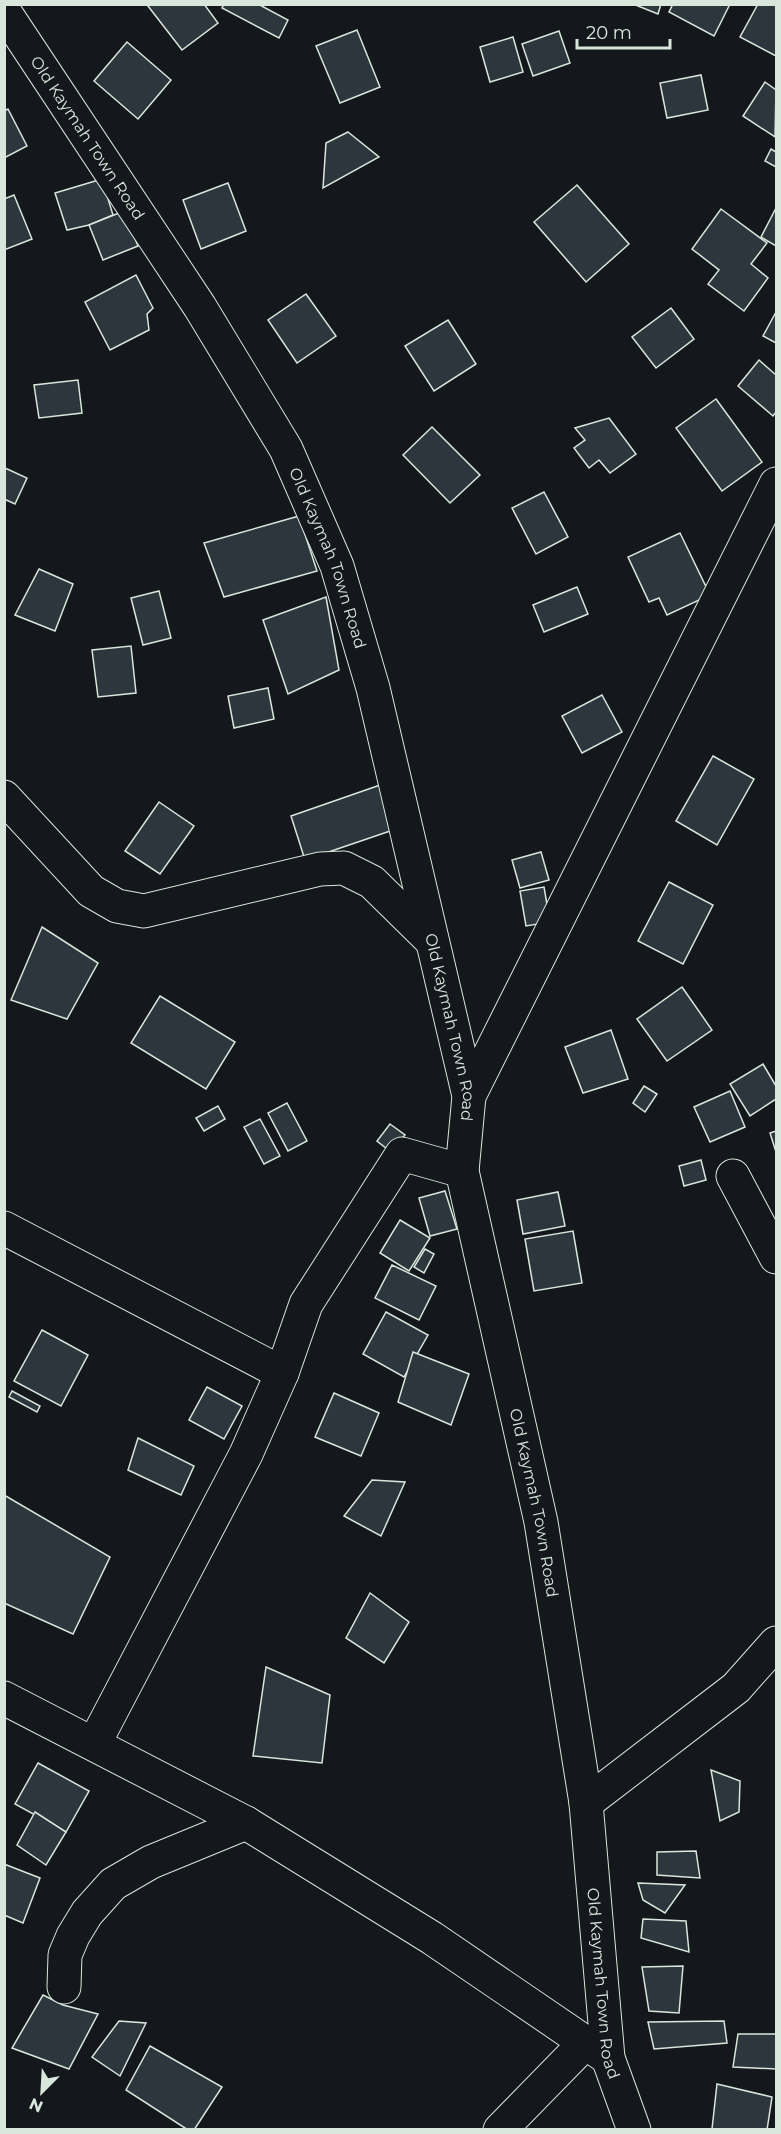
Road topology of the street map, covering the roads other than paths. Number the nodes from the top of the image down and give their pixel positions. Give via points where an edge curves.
1 (4, 11) edge
2 (777, 484) edge
3 (4, 797) edge
4 (432, 941) junction
5 (469, 1096) junction
6 (462, 1172) junction
7 (733, 1176) dead end
8 (4, 1228) edge
9 (777, 1257) edge
10 (282, 1373) junction
11 (777, 1643) edge
12 (4, 1698) edge
13 (94, 1744) junction
14 (586, 1803) junction
15 (246, 1822) junction
16 (64, 1987) dead end
17 (596, 2051) junction
18 (500, 2130) edge
19 (634, 2130) edge

1 - 4 street, Old Kaymah Town Road via 200,307 286,449 337,566 373,688
2 - 5 street
3 - 4 street via 91,891 117,906 144,910 320,869 344,868 372,882
4 - 5 street, Old Kaymah Town Road
5 - 6 street, Old Kaymah Town Road
6 - 10 street via 402,1154 306,1304
6 - 14 street, Old Kaymah Town Road via 541,1522
7 - 9 street
8 - 10 street
10 - 13 street via 246,1454
11 - 14 street via 736,1688
12 - 13 street
13 - 15 street
14 - 17 street, Old Kaymah Town Road
15 - 16 street via 151,1862 113,1884 73,1936 65,1955
15 - 17 street via 432,1938
17 - 18 street
17 - 19 street, Old Kaymah Town Road

